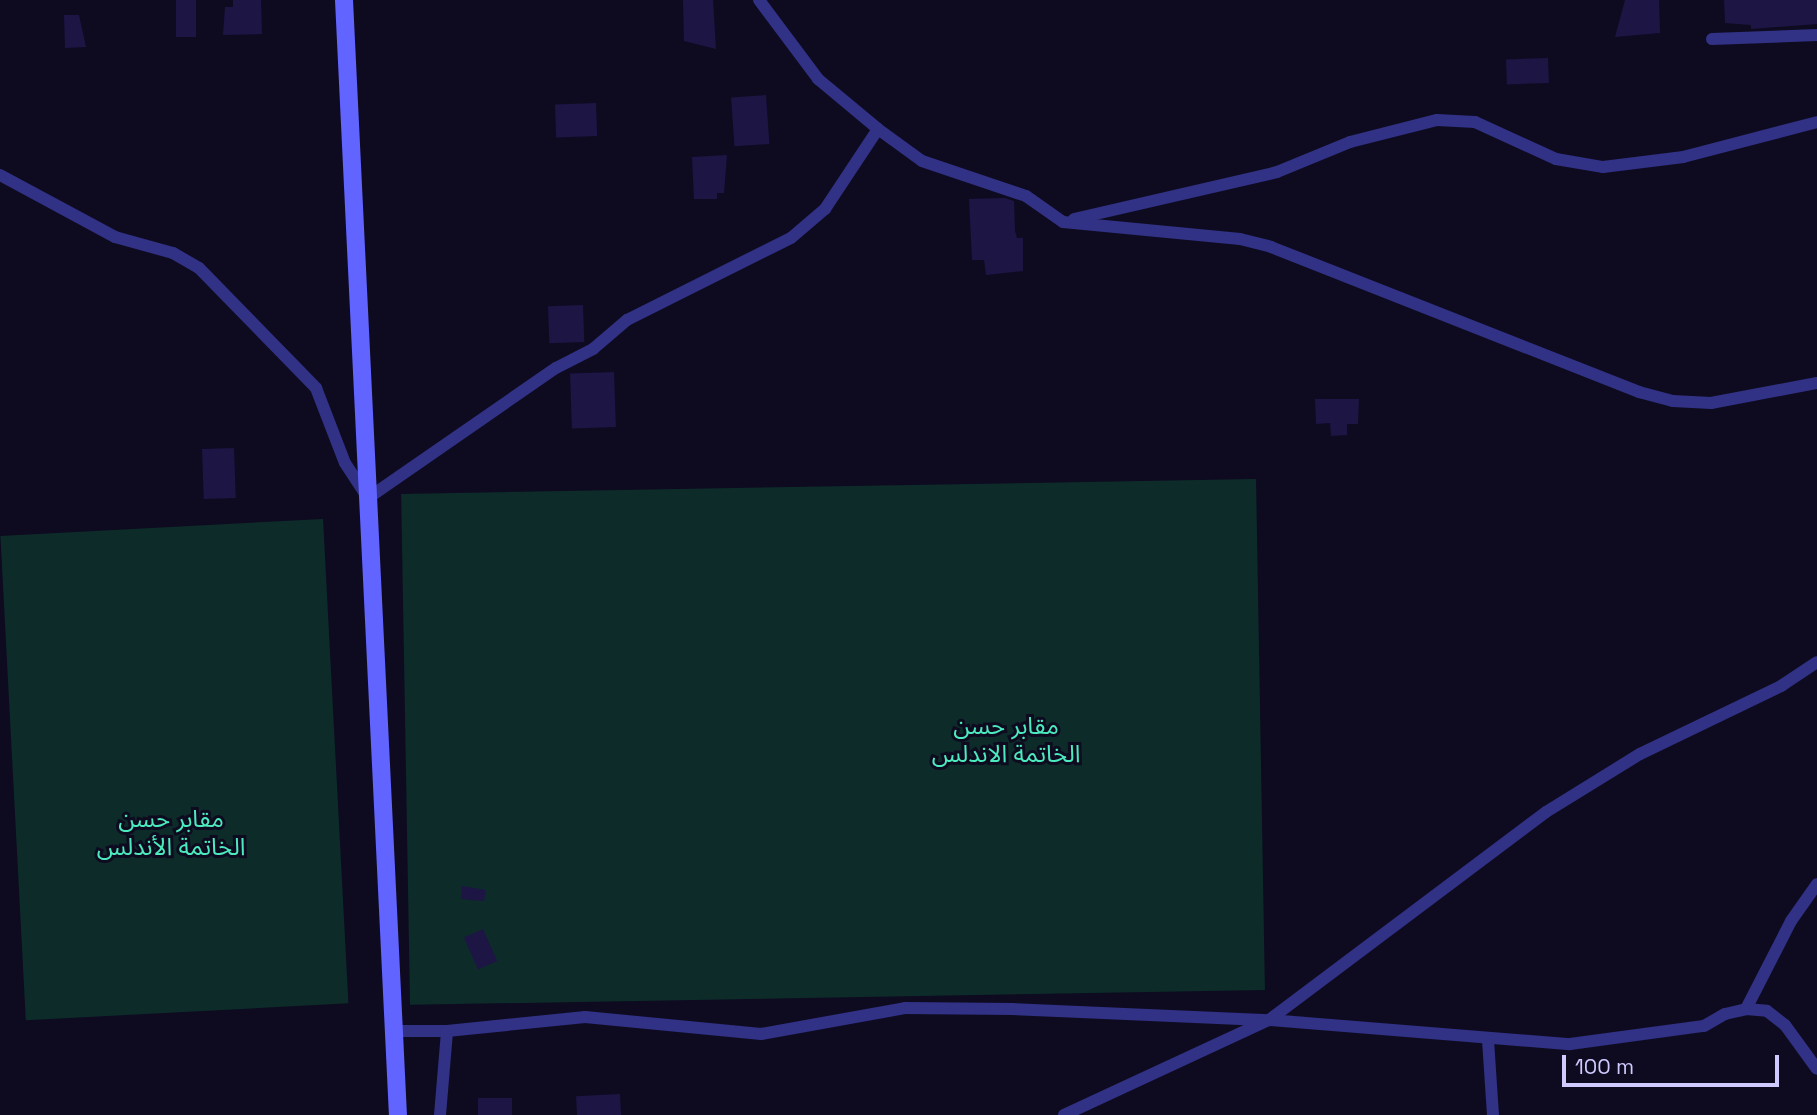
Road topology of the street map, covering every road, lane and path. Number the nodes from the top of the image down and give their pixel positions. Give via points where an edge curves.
1 (344, 0) edge
2 (759, 0) edge
3 (1817, 35) edge
4 (1712, 39) dead end
5 (1817, 122) edge
6 (877, 129) junction
7 (0, 175) edge
8 (1063, 222) junction
9 (1817, 383) edge
10 (368, 498) junction
11 (1817, 662) edge
12 (1817, 884) edge
13 (1746, 1009) junction
14 (1269, 1020) junction
15 (394, 1031) junction
16 (447, 1031) junction
17 (1488, 1040) junction
18 (1817, 1069) edge
19 (398, 1115) edge
20 (440, 1115) edge
21 (1064, 1115) edge
22 (1493, 1115) edge

1 - 10 street
2 - 6 street via 818,79
3 - 4 street
5 - 8 street via 1683,157 1603,167 1556,159 1475,122 1437,120 1350,142 1276,172
6 - 8 street via 922,161 1026,196
6 - 10 street via 825,209 791,238 627,320 593,349 556,368
7 - 10 street via 115,237 173,253 199,268 316,388 345,463
8 - 9 street via 1240,239 1271,247 1673,401 1711,403
10 - 15 street
11 - 14 street via 1781,686 1640,754 1546,812
12 - 13 street via 1790,920
13 - 17 street via 1704,1026 1640,1037 1570,1044
13 - 18 street via 1767,1011 1785,1024
14 - 16 street via 905,1008 761,1034 585,1017
14 - 17 street
14 - 21 street
15 - 16 street
15 - 19 street
16 - 20 street
17 - 22 street

